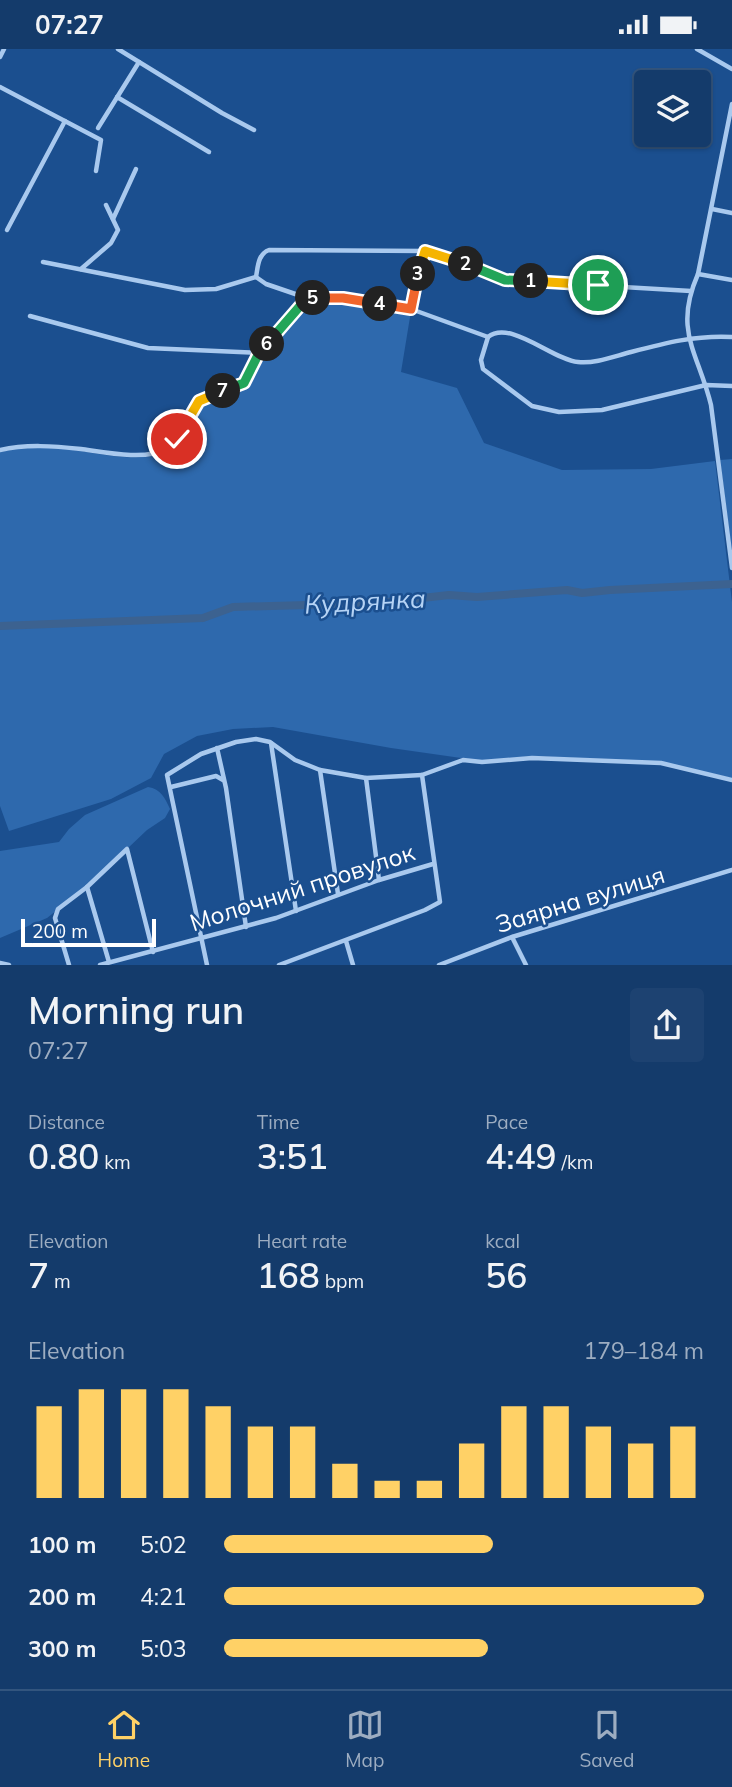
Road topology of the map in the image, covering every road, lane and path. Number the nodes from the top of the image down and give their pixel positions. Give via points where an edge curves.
1 (5, 49) edge
2 (118, 49) edge
3 (697, 49) edge
4 (0, 57) edge
5 (139, 62) junction
6 (732, 69) edge
7 (0, 87) edge
8 (117, 97) junction
9 (732, 104) edge
10 (65, 121) junction
11 (98, 128) dead end
12 (254, 130) dead end
13 (725, 139) junction
14 (732, 141) edge
15 (209, 152) dead end
16 (135, 169) dead end
17 (96, 171) dead end
18 (106, 205) dead end
19 (712, 208) junction
20 (732, 212) edge
21 (113, 220) junction
22 (7, 230) dead end
23 (425, 251) junction
24 (43, 262) dead end
25 (81, 269) junction
26 (698, 274) junction
27 (256, 277) junction
28 (732, 280) edge
29 (691, 291) junction
30 (307, 298) junction
31 (411, 309) junction
32 (30, 316) dead end
33 (488, 337) junction
34 (732, 337) edge
35 (688, 338) junction
36 (259, 353) junction
37 (706, 385) junction
38 (732, 386) edge
39 (0, 450) edge
40 (732, 568) edge
41 (270, 742) junction
42 (217, 748) junction
43 (320, 770) junction
44 (422, 775) junction
45 (366, 778) junction
46 (223, 780) junction
47 (732, 780) edge
48 (171, 786) junction
49 (433, 864) junction
50 (732, 870) edge
51 (379, 880) junction
52 (87, 887) junction
53 (338, 894) junction
54 (296, 911) junction
55 (246, 926) junction
56 (512, 937) junction
57 (200, 939) junction
58 (346, 941) junction
59 (153, 952) junction
60 (109, 962) junction
61 (0, 963) edge
62 (9, 964) edge
63 (69, 964) edge
64 (100, 964) edge
65 (207, 964) edge
66 (279, 964) edge
67 (353, 964) edge
68 (439, 964) edge
69 (526, 964) edge

1 - 4 street
2 - 5 street
3 - 6 street
5 - 8 street
5 - 12 street
7 - 10 street
8 - 11 street
8 - 15 street
9 - 13 street
10 - 17 street via 102,140
10 - 22 street
13 - 14 street
13 - 19 street
16 - 21 street
18 - 21 street
19 - 20 street
19 - 26 street
21 - 25 street via 118,230 111,243
23 - 27 street via 269,250 260,258
23 - 29 street via 505,280
23 - 31 street
24 - 25 street
25 - 27 street via 185,290 216,289
26 - 28 street
26 - 29 street
27 - 30 street
29 - 35 street
30 - 31 street via 343,298
30 - 36 street
31 - 33 street
32 - 36 street via 148,348
33 - 35 street via 516,335 577,363
33 - 37 street via 481,360 484,369 531,406 559,412 602,410
34 - 35 street
35 - 37 street
36 - 39 street via 244,383 199,401 166,450 100,454 29,446
37 - 38 street
37 - 40 street
41 - 42 street via 248,739
41 - 43 street
41 - 54 street
42 - 46 street
42 - 48 street via 167,775
43 - 45 street
43 - 53 street
44 - 45 street
44 - 47 street via 463,760 531,758 661,763
44 - 49 street
45 - 51 street
46 - 48 street via 216,776
46 - 55 street
48 - 57 street
49 - 51 street, Молочний провулок
49 - 58 street via 440,902
50 - 56 street, Заярна вулиця
51 - 53 street, Молочний провулок
52 - 59 street via 127,849
52 - 60 street
52 - 63 street via 58,909 55,918
53 - 54 street, Молочний провулок
54 - 55 street, Молочний провулок
55 - 57 street, Молочний провулок
56 - 68 street, Заярна вулиця
56 - 69 street
57 - 59 street, Молочний провулок
57 - 65 street
58 - 66 street
58 - 67 street
59 - 60 street, Молочний провулок
60 - 64 street, Молочний провулок
61 - 62 street

